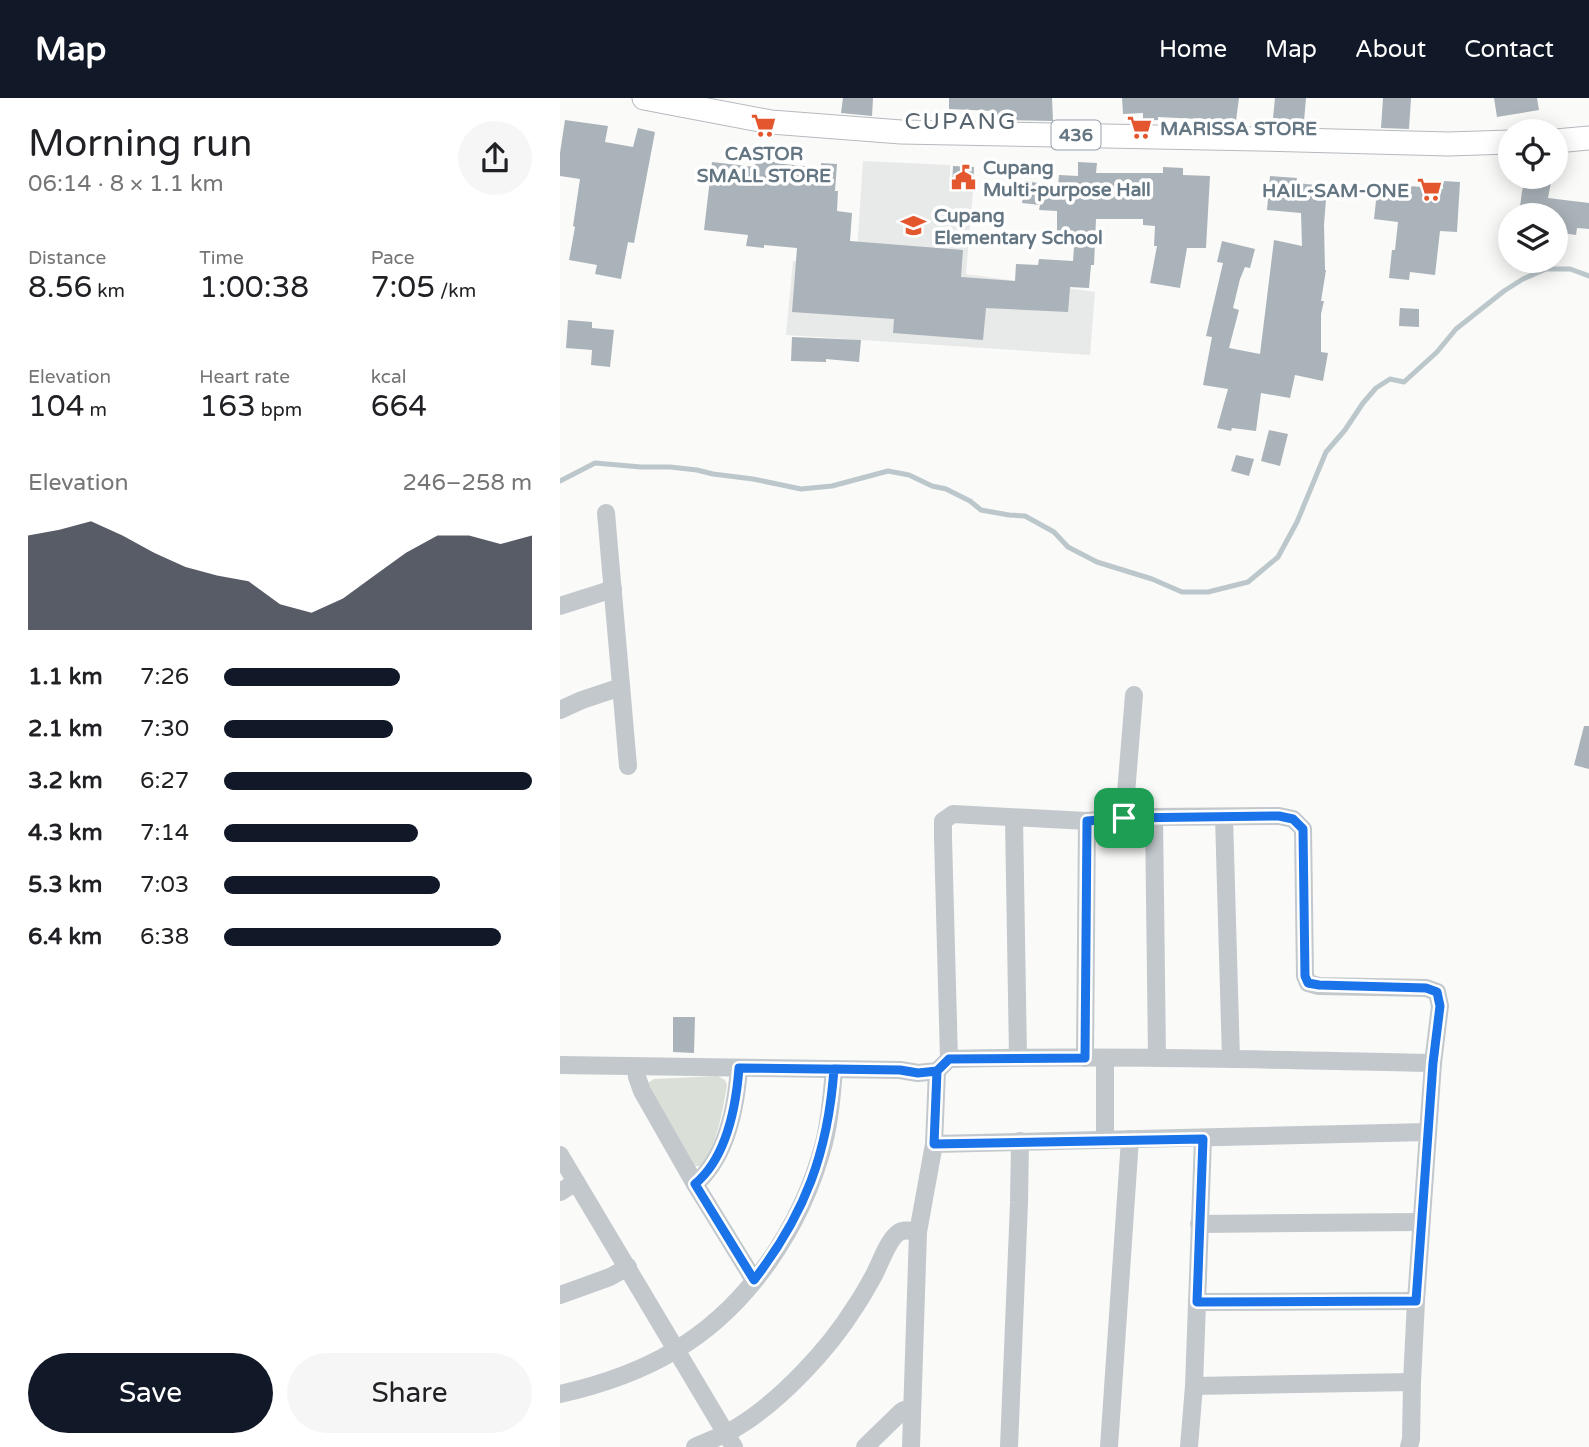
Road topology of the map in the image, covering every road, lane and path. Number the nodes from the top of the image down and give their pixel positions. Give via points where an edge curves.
1 (644, 98) edge
2 (1589, 138) edge
3 (1568, 140) edge
4 (1498, 142) edge
5 (606, 513) dead end
6 (613, 589) junction
7 (560, 606) edge
8 (621, 687) junction
9 (1134, 695) dead end
10 (560, 710) edge
11 (628, 766) dead end
12 (1154, 817) junction
13 (1224, 817) junction
14 (1014, 818) junction
15 (1124, 818) junction
16 (1087, 821) junction
17 (1018, 1057) junction
18 (1157, 1057) junction
19 (1085, 1058) junction
20 (1105, 1058) junction
21 (1231, 1059) junction
22 (1433, 1063) junction
23 (560, 1065) edge
24 (943, 1065) junction
25 (636, 1067) junction
26 (739, 1068) junction
27 (834, 1069) junction
28 (1428, 1132) junction
29 (1130, 1139) junction
30 (1203, 1139) junction
31 (1105, 1140) junction
32 (1020, 1142) junction
33 (934, 1144) junction
34 (560, 1155) edge
35 (576, 1182) junction
36 (695, 1184) junction
37 (560, 1192) edge
38 (1421, 1222) junction
39 (1199, 1224) junction
40 (919, 1232) junction
41 (628, 1267) junction
42 (754, 1280) junction
43 (560, 1295) edge
44 (1416, 1301) junction
45 (1197, 1302) junction
46 (677, 1349) junction
47 (1412, 1382) junction
48 (1194, 1387) junction
49 (560, 1394) edge
50 (912, 1410) junction
51 (729, 1440) edge
52 (695, 1447) edge
53 (865, 1447) edge
54 (911, 1447) edge
55 (1009, 1447) edge
56 (1109, 1447) edge
57 (1189, 1447) edge
58 (1409, 1447) edge

1 - 4 main road, 436 via 771,122 901,132
2 - 3 main road
5 - 6 street
6 - 7 street
6 - 8 street
8 - 10 street
8 - 11 street
9 - 15 street
12 - 13 street
12 - 15 street
12 - 18 street
13 - 21 street
13 - 22 street via 1279,816 1293,819 1303,829 1308,983 1437,992 1440,1006
14 - 16 street
14 - 17 street
14 - 24 street via 953,814 943,821
15 - 16 street
16 - 19 street
17 - 19 street
17 - 24 street
18 - 20 street
18 - 21 street
19 - 20 street
20 - 31 street
21 - 22 street
22 - 28 street
23 - 25 street
24 - 27 street via 918,1073
24 - 33 street
25 - 26 street
25 - 36 street via 642,1091
26 - 27 street
26 - 36 street via 722,1145
27 - 42 street via 829,1120 810,1186 786,1235
28 - 30 street
28 - 38 street
29 - 30 street
29 - 31 street
29 - 56 street
30 - 39 street
31 - 32 street
32 - 33 street
32 - 55 street
33 - 40 street
34 - 35 street
35 - 37 street
35 - 41 street
36 - 42 street
38 - 39 street
38 - 44 street
39 - 45 street
40 - 50 street
40 - 51 street via 898,1232 851,1313 817,1357
41 - 43 street
41 - 46 street
42 - 46 street via 723,1314
44 - 45 street
44 - 47 street
45 - 48 street
46 - 49 street via 631,1372
46 - 51 street
47 - 48 street
47 - 58 street
48 - 57 street
50 - 53 street via 901,1412
50 - 54 street
51 - 52 street

